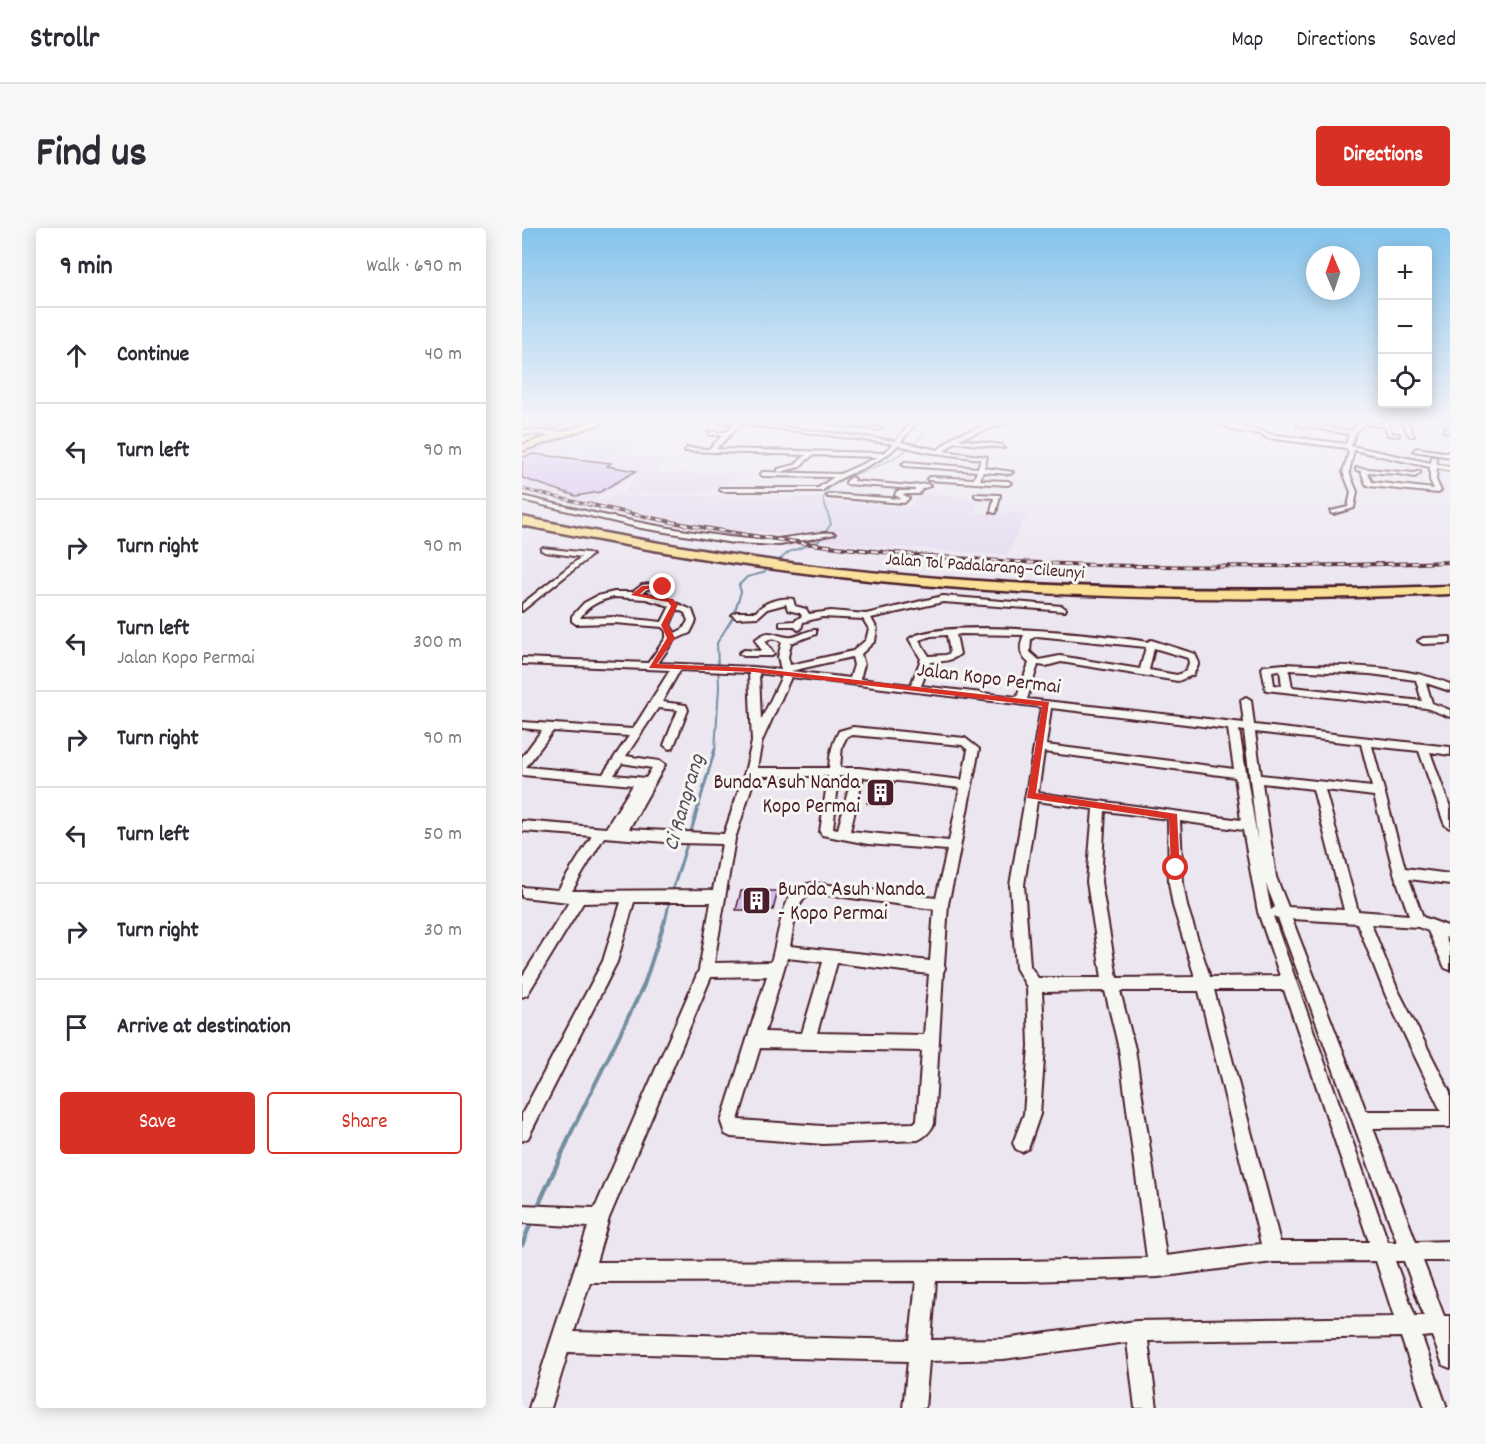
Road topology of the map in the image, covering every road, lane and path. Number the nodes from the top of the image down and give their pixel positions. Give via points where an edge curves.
1 (764, 474) edge
2 (858, 474) edge
3 (934, 474) edge
4 (980, 474) edge
5 (1349, 474) edge
6 (1365, 474) edge
7 (1434, 474) edge
8 (1443, 474) edge
9 (1442, 477) dead end
10 (851, 479) junction
11 (901, 480) dead end
12 (976, 482) junction
13 (929, 483) junction
14 (948, 487) dead end
15 (722, 489) dead end
16 (837, 490) dead end
17 (897, 490) junction
18 (850, 491) junction
19 (977, 495) dead end
20 (830, 496) dead end
21 (998, 496) junction
22 (522, 498) edge
23 (522, 512) edge
24 (994, 512) dead end
25 (1333, 512) dead end
26 (522, 521) edge
27 (831, 534) dead end
28 (545, 550) dead end
29 (763, 560) junction
30 (790, 563) junction
31 (1450, 581) edge
32 (669, 584) dead end
33 (1450, 590) edge
34 (634, 595) junction
35 (524, 604) edge
36 (675, 605) junction
37 (1062, 609) dead end
38 (736, 615) dead end
39 (866, 617) junction
40 (801, 622) junction
41 (783, 624) dead end
42 (665, 625) junction
43 (951, 631) junction
44 (813, 632) dead end
45 (1034, 634) junction
46 (671, 638) junction
47 (1450, 640) edge
48 (787, 641) junction
49 (1423, 641) dead end
50 (1151, 643) junction
51 (1060, 647) junction
52 (744, 653) dead end
53 (856, 653) junction
54 (926, 659) junction
55 (522, 661) edge
56 (1034, 663) junction
57 (651, 666) junction
58 (1284, 667) junction
59 (676, 668) junction
60 (754, 670) junction
61 (786, 672) junction
62 (1144, 673) junction
63 (1420, 678) junction
64 (854, 682) junction
65 (915, 688) junction
66 (1450, 688) edge
67 (1288, 691) junction
68 (1246, 700) dead end
69 (1021, 701) junction
70 (1047, 704) junction
71 (655, 705) junction
72 (1428, 705) junction
73 (1450, 714) edge
74 (522, 725) edge
75 (1240, 726) junction
76 (550, 727) junction
77 (635, 733) junction
78 (1365, 740) junction
79 (757, 742) junction
80 (669, 745) dead end
81 (1039, 748) junction
82 (1423, 748) junction
83 (1450, 751) edge
84 (619, 759) junction
85 (522, 765) edge
86 (522, 771) edge
87 (751, 772) junction
88 (859, 772) junction
89 (833, 773) junction
90 (1248, 776) junction
91 (606, 777) junction
92 (646, 781) junction
93 (967, 785) junction
94 (1318, 785) junction
95 (1377, 792) junction
96 (1031, 796) junction
97 (1099, 806) junction
98 (1174, 816) junction
99 (1450, 823) edge
100 (522, 826) edge
101 (1248, 826) junction
102 (610, 833) junction
103 (843, 833) junction
104 (729, 839) junction
105 (954, 846) junction
106 (1400, 873) junction
107 (1450, 879) edge
108 (523, 894) edge
109 (562, 894) junction
110 (718, 896) junction
111 (579, 897) junction
112 (629, 897) junction
113 (941, 904) junction
114 (1274, 912) junction
115 (1357, 916) junction
116 (1418, 921) junction
117 (1434, 929) junction
118 (1450, 933) edge
119 (782, 951) junction
120 (832, 956) junction
121 (1450, 963) edge
122 (938, 968) junction
123 (776, 969) junction
124 (705, 970) junction
125 (1204, 982) junction
126 (1290, 983) junction
127 (1034, 985) junction
128 (1111, 986) junction
129 (522, 990) edge
130 (755, 1040) junction
131 (807, 1041) junction
132 (932, 1043) junction
133 (1450, 1110) edge
134 (1450, 1119) edge
135 (1361, 1120) junction
136 (522, 1132) edge
137 (1022, 1143) dead end
138 (522, 1214) edge
139 (600, 1218) junction
140 (1395, 1251) junction
141 (1450, 1251) edge
142 (1273, 1252) junction
143 (1158, 1267) junction
144 (927, 1270) junction
145 (582, 1272) junction
146 (1428, 1326) edge
147 (1136, 1331) junction
148 (560, 1342) junction
149 (919, 1351) junction
150 (1450, 1358) edge
151 (540, 1408) edge
152 (914, 1408) edge
153 (1146, 1408) edge
154 (1436, 1408) edge

1 - 10 street
2 - 10 street
3 - 13 street
4 - 12 street
5 - 25 street via 1354,492 1351,508
6 - 7 street via 1368,483 1438,491
8 - 9 street
10 - 15 street via 828,481 819,491
10 - 17 street
10 - 18 street
11 - 17 street
12 - 13 street
12 - 21 street via 1005,483
13 - 14 street
13 - 17 street via 917,493
16 - 18 street
17 - 18 street
17 - 20 street via 898,495 906,498 904,501
19 - 21 street
21 - 24 street
22 - 27 street via 654,528 745,542 765,544
23 - 29 highway, Jalan Tol Padalarang–Cileunyi
26 - 29 highway, Jalan Tol Padalarang–Cileunyi via 656,549
28 - 35 street via 588,555
29 - 30 highway, Jalan Tol Padalarang–Cileunyi
30 - 31 highway, Jalan Tol Padalarang–Cileunyi via 1131,584
30 - 33 highway, Jalan Tol Padalarang–Cileunyi via 999,588 1294,595
32 - 34 street via 645,587
34 - 36 street via 670,600
34 - 42 street via 593,600 581,609 576,621
36 - 42 street
36 - 46 street via 689,612 692,621 687,632
37 - 39 street via 943,599
38 - 40 street via 758,614 764,607 787,601 791,608 803,612
39 - 40 street via 848,614
39 - 53 street via 873,629 871,638
40 - 41 street
42 - 46 street
43 - 45 street
43 - 54 street via 955,654
43 - 54 street via 915,636
44 - 48 street
45 - 51 street
45 - 56 street via 1025,644
46 - 57 street
47 - 49 street
48 - 52 street via 770,635 760,640 769,654
48 - 61 street via 783,657
50 - 51 street
50 - 62 street
50 - 62 street via 1186,651 1194,663 1190,673 1182,678
51 - 56 street via 1044,664
51 - 62 street
53 - 61 street
53 - 64 street via 859,663
54 - 65 street
55 - 57 street, Jalan Kopo Permai
56 - 69 street
57 - 59 street, Jalan Kopo Permai
58 - 63 street
58 - 67 street
58 - 67 street via 1268,667 1269,688
59 - 60 street, Jalan Kopo Permai
59 - 71 street
60 - 61 street, Jalan Kopo Permai
60 - 79 street
61 - 64 street, Jalan Kopo Permai
61 - 79 street
63 - 66 street
63 - 72 street
64 - 65 street, Jalan Kopo Permai
65 - 69 street, Jalan Kopo Permai
67 - 72 street
68 - 75 street
69 - 70 street, Jalan Kopo Permai
70 - 75 street, Jalan Kopo Permai
70 - 81 street
71 - 77 street
71 - 80 street via 682,707
72 - 73 street
74 - 76 street
75 - 78 street, Jalan Kopo Permai
75 - 90 street
76 - 77 street
76 - 85 street
77 - 84 street
78 - 82 street, Jalan Kopo Permai
78 - 95 street
79 - 87 street
81 - 90 street
81 - 96 street
82 - 83 street, Jalan Kopo Permai
82 - 99 street
84 - 91 street
84 - 92 street via 659,764
86 - 91 street
87 - 89 street
87 - 104 street
88 - 89 street
88 - 93 street
88 - 103 street
89 - 93 street via 838,741 846,732 855,731 970,744 974,753
89 - 103 street via 826,832
90 - 94 street
90 - 101 street
90 - 114 street
91 - 92 street
92 - 102 street
93 - 105 street
94 - 95 street
94 - 115 street
95 - 106 street
96 - 97 street
96 - 127 street via 1017,885 1023,968
97 - 98 street
97 - 128 street via 1094,882
98 - 101 street
98 - 125 street via 1178,892
100 - 102 street
101 - 114 street
102 - 104 street
102 - 109 street
103 - 105 street via 868,839
104 - 110 street
105 - 113 street
106 - 107 street
106 - 116 street
108 - 109 street
109 - 111 street
110 - 112 street
110 - 124 street
111 - 112 street
111 - 129 street
112 - 136 street via 610,963
113 - 119 street via 806,889 794,900
113 - 122 street
114 - 115 street
114 - 126 street
114 - 135 street
115 - 116 street
115 - 133 street
116 - 117 street
117 - 118 street
117 - 121 street
119 - 120 street
119 - 123 street
120 - 122 street
120 - 131 street
122 - 132 street
123 - 124 street
123 - 130 street
124 - 139 street
125 - 126 street
125 - 128 street
125 - 142 street
126 - 140 street
127 - 128 street
127 - 137 street via 1037,1046 1033,1108
128 - 143 street via 1127,1049
130 - 131 street
130 - 132 street via 730,1127 824,1135 921,1130 925,1124
131 - 132 street
134 - 135 street
135 - 140 street
138 - 139 street
139 - 145 street
140 - 141 street
140 - 142 street
140 - 146 street
140 - 146 street
142 - 143 street
143 - 144 street
144 - 145 street
144 - 149 street
145 - 148 street
146 - 147 street
146 - 150 street
146 - 154 street
147 - 149 street via 1004,1350
147 - 153 street
148 - 149 street
148 - 151 street
149 - 152 street

